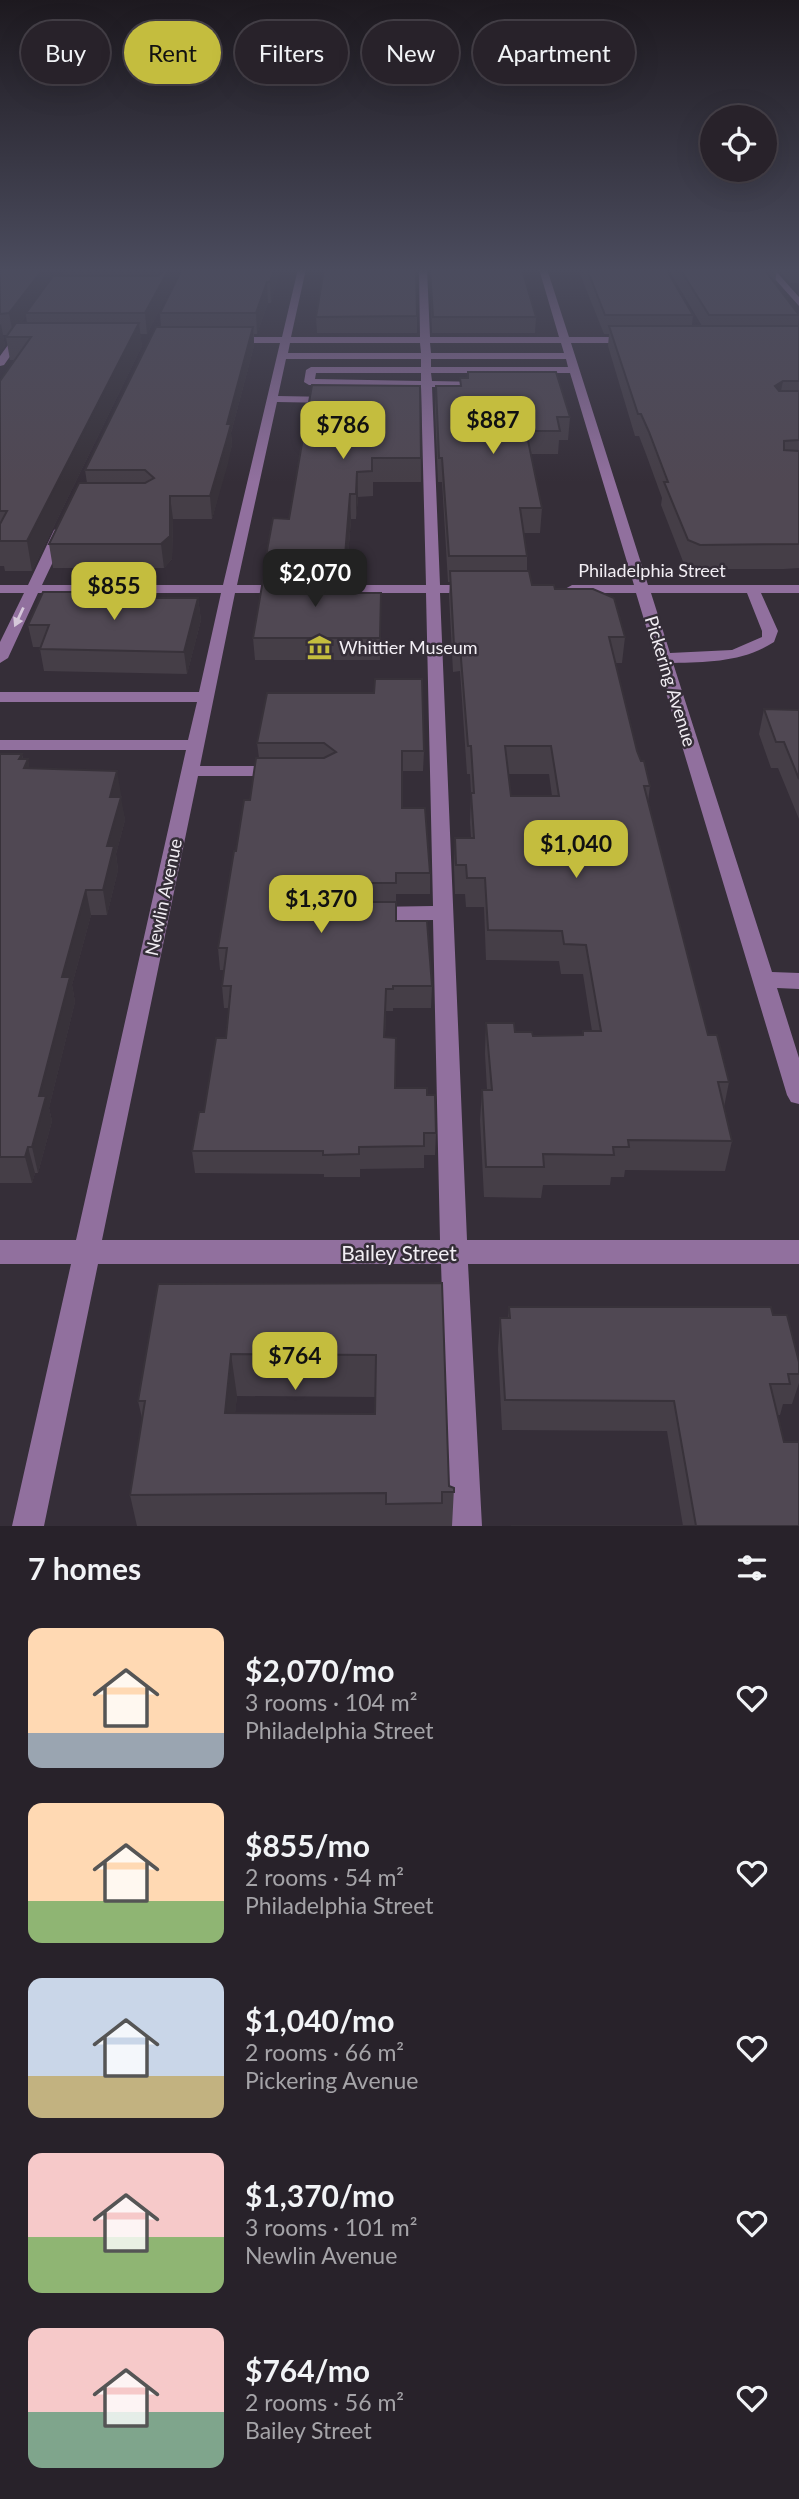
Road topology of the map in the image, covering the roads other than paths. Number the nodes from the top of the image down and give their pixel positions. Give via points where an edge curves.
1 (17, 340) edge
2 (222, 340) edge
3 (287, 340) edge
4 (423, 340) edge
5 (566, 340) joint
6 (285, 348) junction
7 (571, 356) junction
8 (0, 363) edge
9 (576, 370) junction
10 (423, 375) junction
11 (310, 376) dead end
12 (490, 385) edge
13 (273, 399) junction
14 (342, 400) edge
15 (65, 522) edge
16 (0, 589) edge
17 (33, 589) junction
18 (229, 589) junction
19 (432, 589) junction
20 (485, 589) edge
21 (551, 589) edge
22 (642, 589) junction
23 (752, 589) junction
24 (799, 589) edge
25 (0, 658) edge
26 (664, 658) junction
27 (206, 697) junction
28 (0, 698) edge
29 (0, 745) edge
30 (195, 745) junction
31 (190, 771) junction
32 (298, 771) edge
33 (443, 912) junction
34 (350, 914) edge
35 (764, 980) junction
36 (799, 981) edge
37 (799, 1094) edge
38 (0, 1252) edge
39 (454, 1252) junction
40 (799, 1252) edge
41 (88, 1253) junction
42 (29, 1526) edge
43 (466, 1526) edge

1 - 8 street
2 - 6 street
3 - 6 street, Newlin Avenue
4 - 10 street
5 - 7 street, Pickering Avenue
5 - 10 street
6 - 10 street
6 - 10 street
6 - 13 street, Newlin Avenue
7 - 9 street, Pickering Avenue
7 - 10 street
9 - 10 street
9 - 22 street, Pickering Avenue via 574,385
10 - 11 street
10 - 12 street
10 - 19 street
13 - 14 street
13 - 18 street, Newlin Avenue
15 - 17 street
16 - 17 street
17 - 18 street
17 -> 25 street
18 - 19 street
18 - 27 street, Newlin Avenue
19 - 20 street
19 - 33 street
21 - 22 street, Philadelphia Street
22 - 23 street, Philadelphia Street
22 - 26 street, Pickering Avenue
23 - 24 street, Philadelphia Street
23 - 26 street via 770,631 769,639 737,654
26 - 35 street, Pickering Avenue
27 - 28 street
27 - 30 street, Newlin Avenue
29 - 30 street
30 - 31 street, Newlin Avenue
31 - 32 street
31 - 41 street, Newlin Avenue
33 - 34 street
33 - 39 street
35 - 36 street
35 - 37 street, Pickering Avenue
38 - 41 street, Bailey Street
39 - 40 street, Bailey Street
39 - 41 street, Bailey Street
39 - 43 street
41 - 42 street, Newlin Avenue

